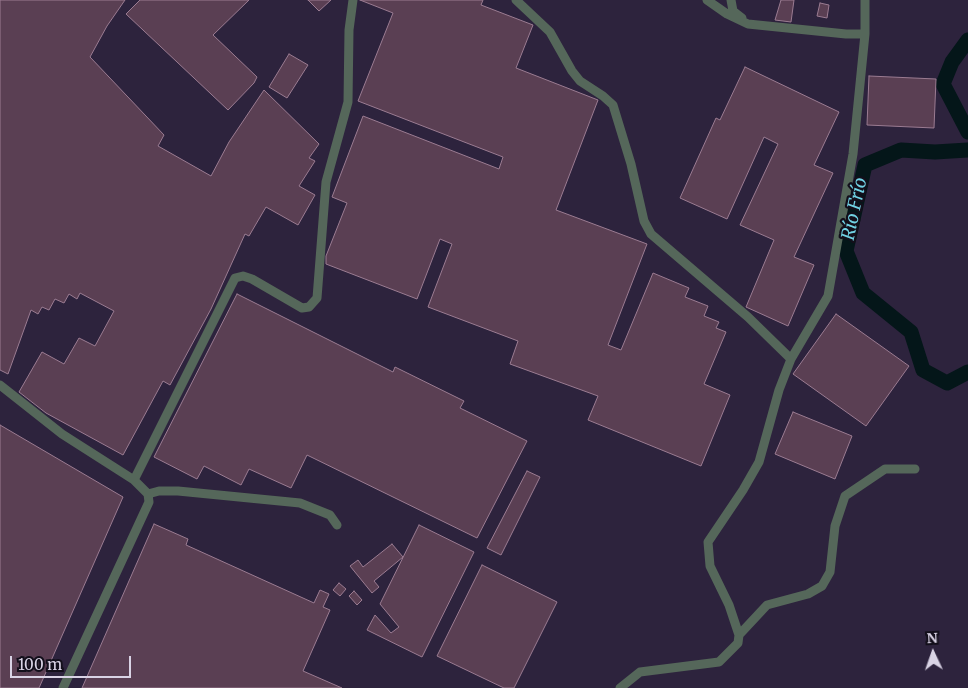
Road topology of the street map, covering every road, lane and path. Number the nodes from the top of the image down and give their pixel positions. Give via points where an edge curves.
1 (353, 0) edge
2 (516, 0) edge
3 (707, 0) edge
4 (731, 0) edge
5 (865, 0) edge
6 (748, 24) junction
7 (865, 34) junction
8 (791, 359) junction
9 (0, 385) edge
10 (914, 469) dead end
11 (134, 480) junction
12 (148, 494) junction
13 (337, 525) dead end
14 (739, 635) junction
15 (63, 688) edge
16 (620, 688) edge

1 - 11 street via 349,30 348,102 326,182 317,298 309,307 302,308 252,279 235,278
2 - 8 street via 550,32 580,81 613,105 644,221 651,234 748,317
3 - 6 street
4 - 6 street via 735,13
5 - 7 street
6 - 7 street
7 - 8 street via 853,154 828,296
8 - 14 street via 759,462 708,542 710,566
9 - 11 street via 62,434
10 - 14 street via 885,469 845,496 835,526 830,572 822,586 808,594 767,605
11 - 12 street
12 - 13 street via 178,491 300,503 330,515
12 - 15 street via 149,502
14 - 16 street via 734,647 719,662 640,672

